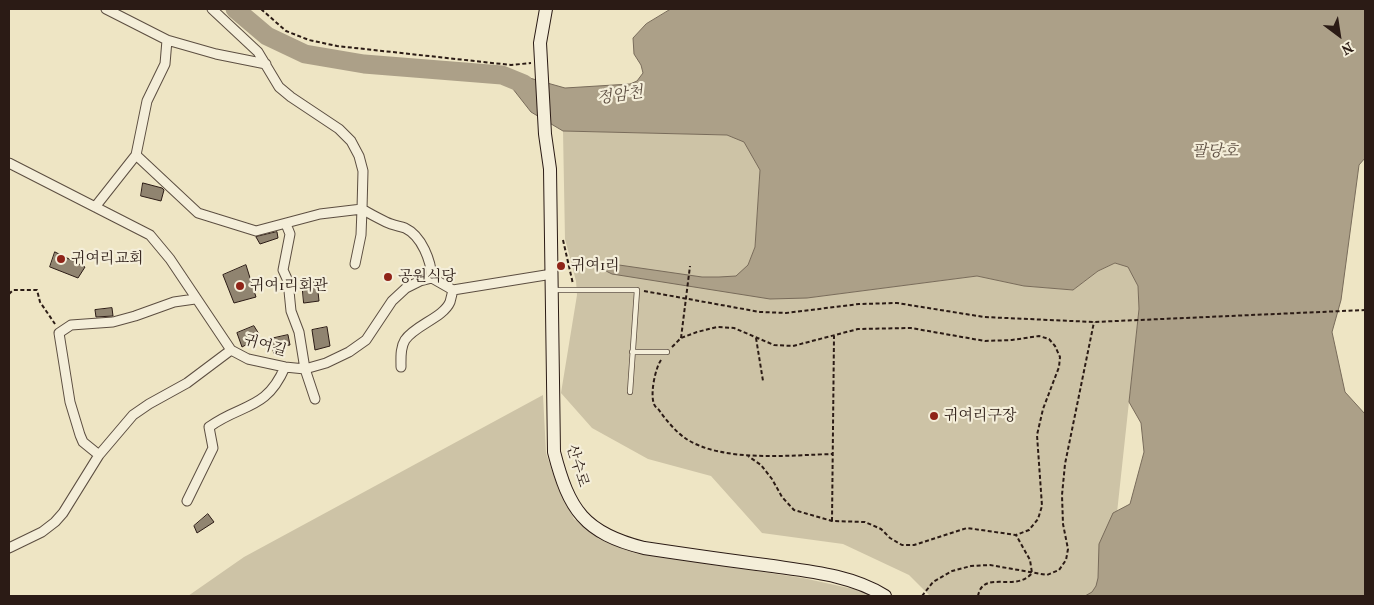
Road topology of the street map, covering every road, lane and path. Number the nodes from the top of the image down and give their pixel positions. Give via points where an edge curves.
1 (106, 9) edge
2 (212, 9) edge
3 (261, 9) edge
4 (546, 9) edge
5 (167, 40) junction
6 (266, 64) junction
7 (541, 68) junction
8 (136, 155) junction
9 (9, 164) edge
10 (94, 207) junction
11 (362, 209) junction
12 (286, 224) junction
13 (355, 264) dead end
14 (690, 266) dead end
15 (552, 274) junction
16 (432, 278) junction
17 (453, 290) junction
18 (552, 290) junction
19 (637, 290) junction
20 (9, 294) edge
21 (685, 298) junction
22 (195, 299) junction
23 (1365, 310) edge
24 (1094, 322) junction
25 (59, 333) junction
26 (834, 336) junction
27 (681, 338) junction
28 (756, 338) junction
29 (231, 350) junction
30 (632, 352) junction
31 (668, 352) junction
32 (285, 367) junction
33 (401, 367) dead end
34 (305, 369) junction
35 (763, 381) dead end
36 (630, 392) dead end
37 (315, 399) dead end
38 (833, 454) junction
39 (99, 455) junction
40 (748, 456) junction
41 (187, 501) dead end
42 (832, 520) junction
43 (1016, 535) junction
44 (9, 548) edge
45 (1032, 574) junction
46 (886, 596) edge
47 (922, 596) edge
48 (978, 596) edge

1 - 5 street
2 - 6 street via 258,52
3 - 7 path via 286,31 337,46
4 - 7 main road via 540,42
5 - 6 street
5 - 8 street via 165,64 147,102
6 - 11 street via 279,87 351,141 363,171
7 - 15 main road, 산수로 via 550,169
8 - 10 street
8 - 12 street via 198,213 256,231
9 - 10 street, 귀여길
10 - 22 street, 귀여길 via 150,235 170,259
11 - 12 street via 320,214
11 - 13 street
11 - 16 street via 415,235 431,266
12 - 34 street via 290,234 283,270
14 - 21 path
15 - 17 street
15 - 18 main road, 산수로
16 - 17 street
16 - 34 street, 귀여길 via 406,288 392,302 366,340 326,363
17 - 33 street via 449,304 404,340 400,353
18 - 19 lane
18 - 46 main road, 산수로 via 554,452 565,490 586,522 604,535 644,548 823,574 864,585
19 - 21 path
19 - 30 lane
20 - 25 path via 13,290 37,290 40,302
21 - 24 path via 760,312 786,313 897,303 984,317
21 - 27 path
22 - 25 street via 174,302 114,322 71,324
22 - 29 street, 귀여길
23 - 24 path
24 - 45 path via 1065,464 1062,495 1068,548 1066,560 1059,570 1047,575
25 - 39 street via 70,402 80,435 83,442
26 - 28 path via 793,346 774,345
26 - 38 path
26 - 43 path via 858,329 911,328 985,341 1039,336 1055,346 1060,358 1059,367 1037,435 1042,506 1030,530
27 - 28 path via 717,327 734,328
27 - 31 path
28 - 35 path
29 - 32 street, 귀여길 via 248,358
29 - 39 street via 187,383 133,415
30 - 31 lane
30 - 36 lane
31 - 40 path via 657,366 653,383 654,404 659,411 686,438 710,449
32 - 34 street, 귀여길
32 - 41 street via 273,390 208,427 212,448
34 - 37 street
38 - 40 path
38 - 42 path
39 - 44 street via 55,522
40 - 42 path via 761,465 794,510
42 - 43 path via 865,522 881,529 902,545 914,545 967,528
43 - 45 path via 1030,560
45 - 47 path via 990,565 971,566 952,571 933,582
45 - 48 path via 1019,582 984,584

